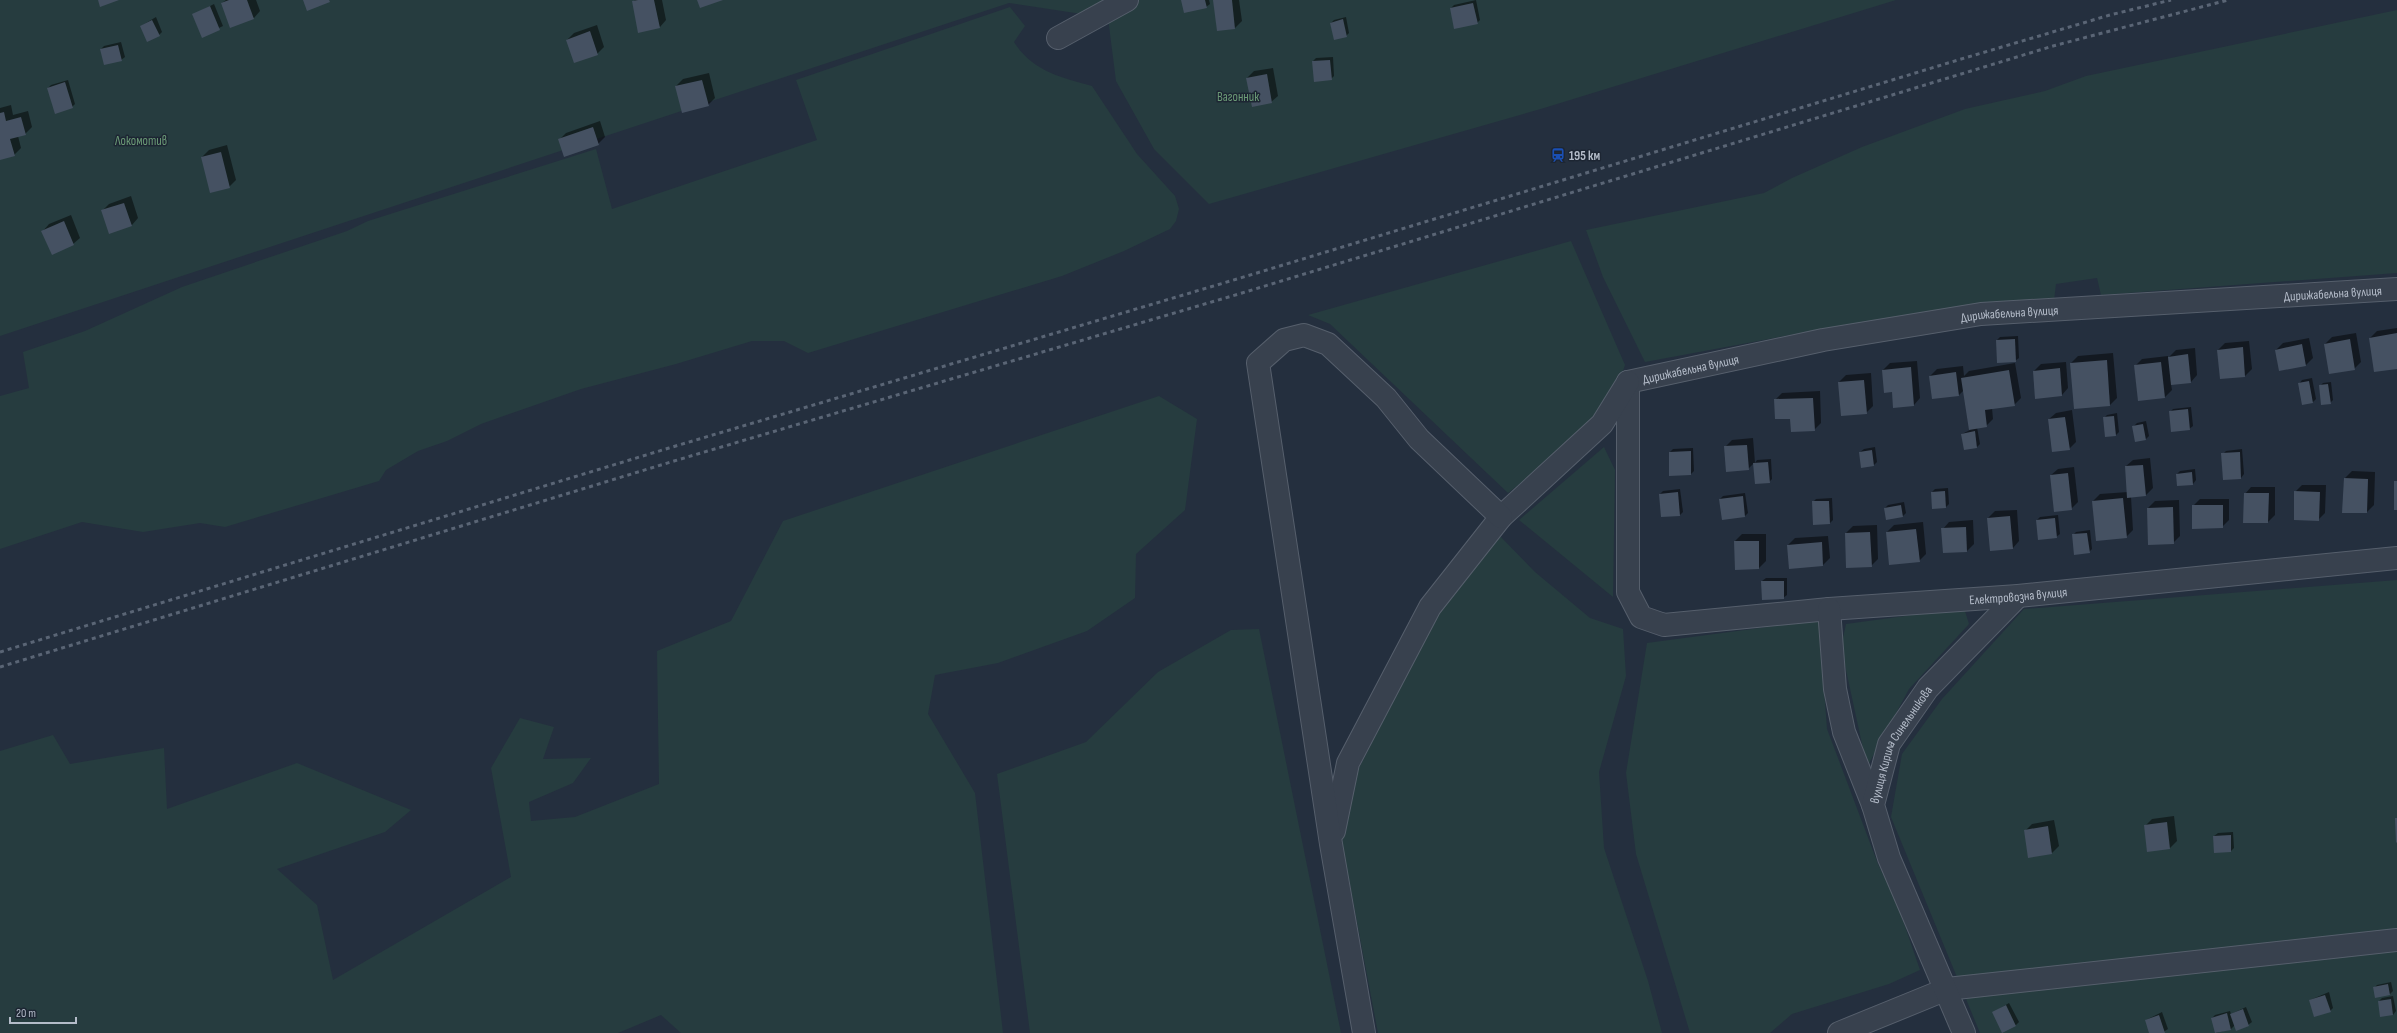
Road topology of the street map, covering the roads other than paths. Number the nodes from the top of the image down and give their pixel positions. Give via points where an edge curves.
1 (1127, 0) edge
2 (1058, 38) dead end
3 (2397, 289) edge
4 (1628, 382) junction
5 (1501, 517) junction
6 (2397, 558) edge
7 (2018, 596) junction
8 (1829, 609) junction
9 (1873, 805) junction
10 (1331, 844) junction
11 (2397, 940) edge
12 (1946, 989) junction
13 (1364, 1033) edge
14 (1839, 1033) edge
15 (1964, 1033) edge

1 - 2 street
3 - 4 street, Дирижабельна вулиця via 1981,314 1823,340
4 - 5 street via 1602,424
4 - 8 street, Електровозна вулиця via 1628,592 1641,617 1664,625
5 - 10 street via 1430,607 1348,763
5 - 10 street via 1419,438 1386,398 1328,344 1304,335 1284,340 1258,363
6 - 7 street, Електровозна вулиця
7 - 8 street, Електровозна вулиця
7 - 9 street, вулиця Кирила Синельникова via 1928,688 1889,744
8 - 9 street via 1831,653 1844,732
9 - 12 street, вулиця Кирила Синельникова via 1889,858
10 - 13 street
11 - 12 street
12 - 14 street
12 - 15 street, вулиця Кирила Синельникова

